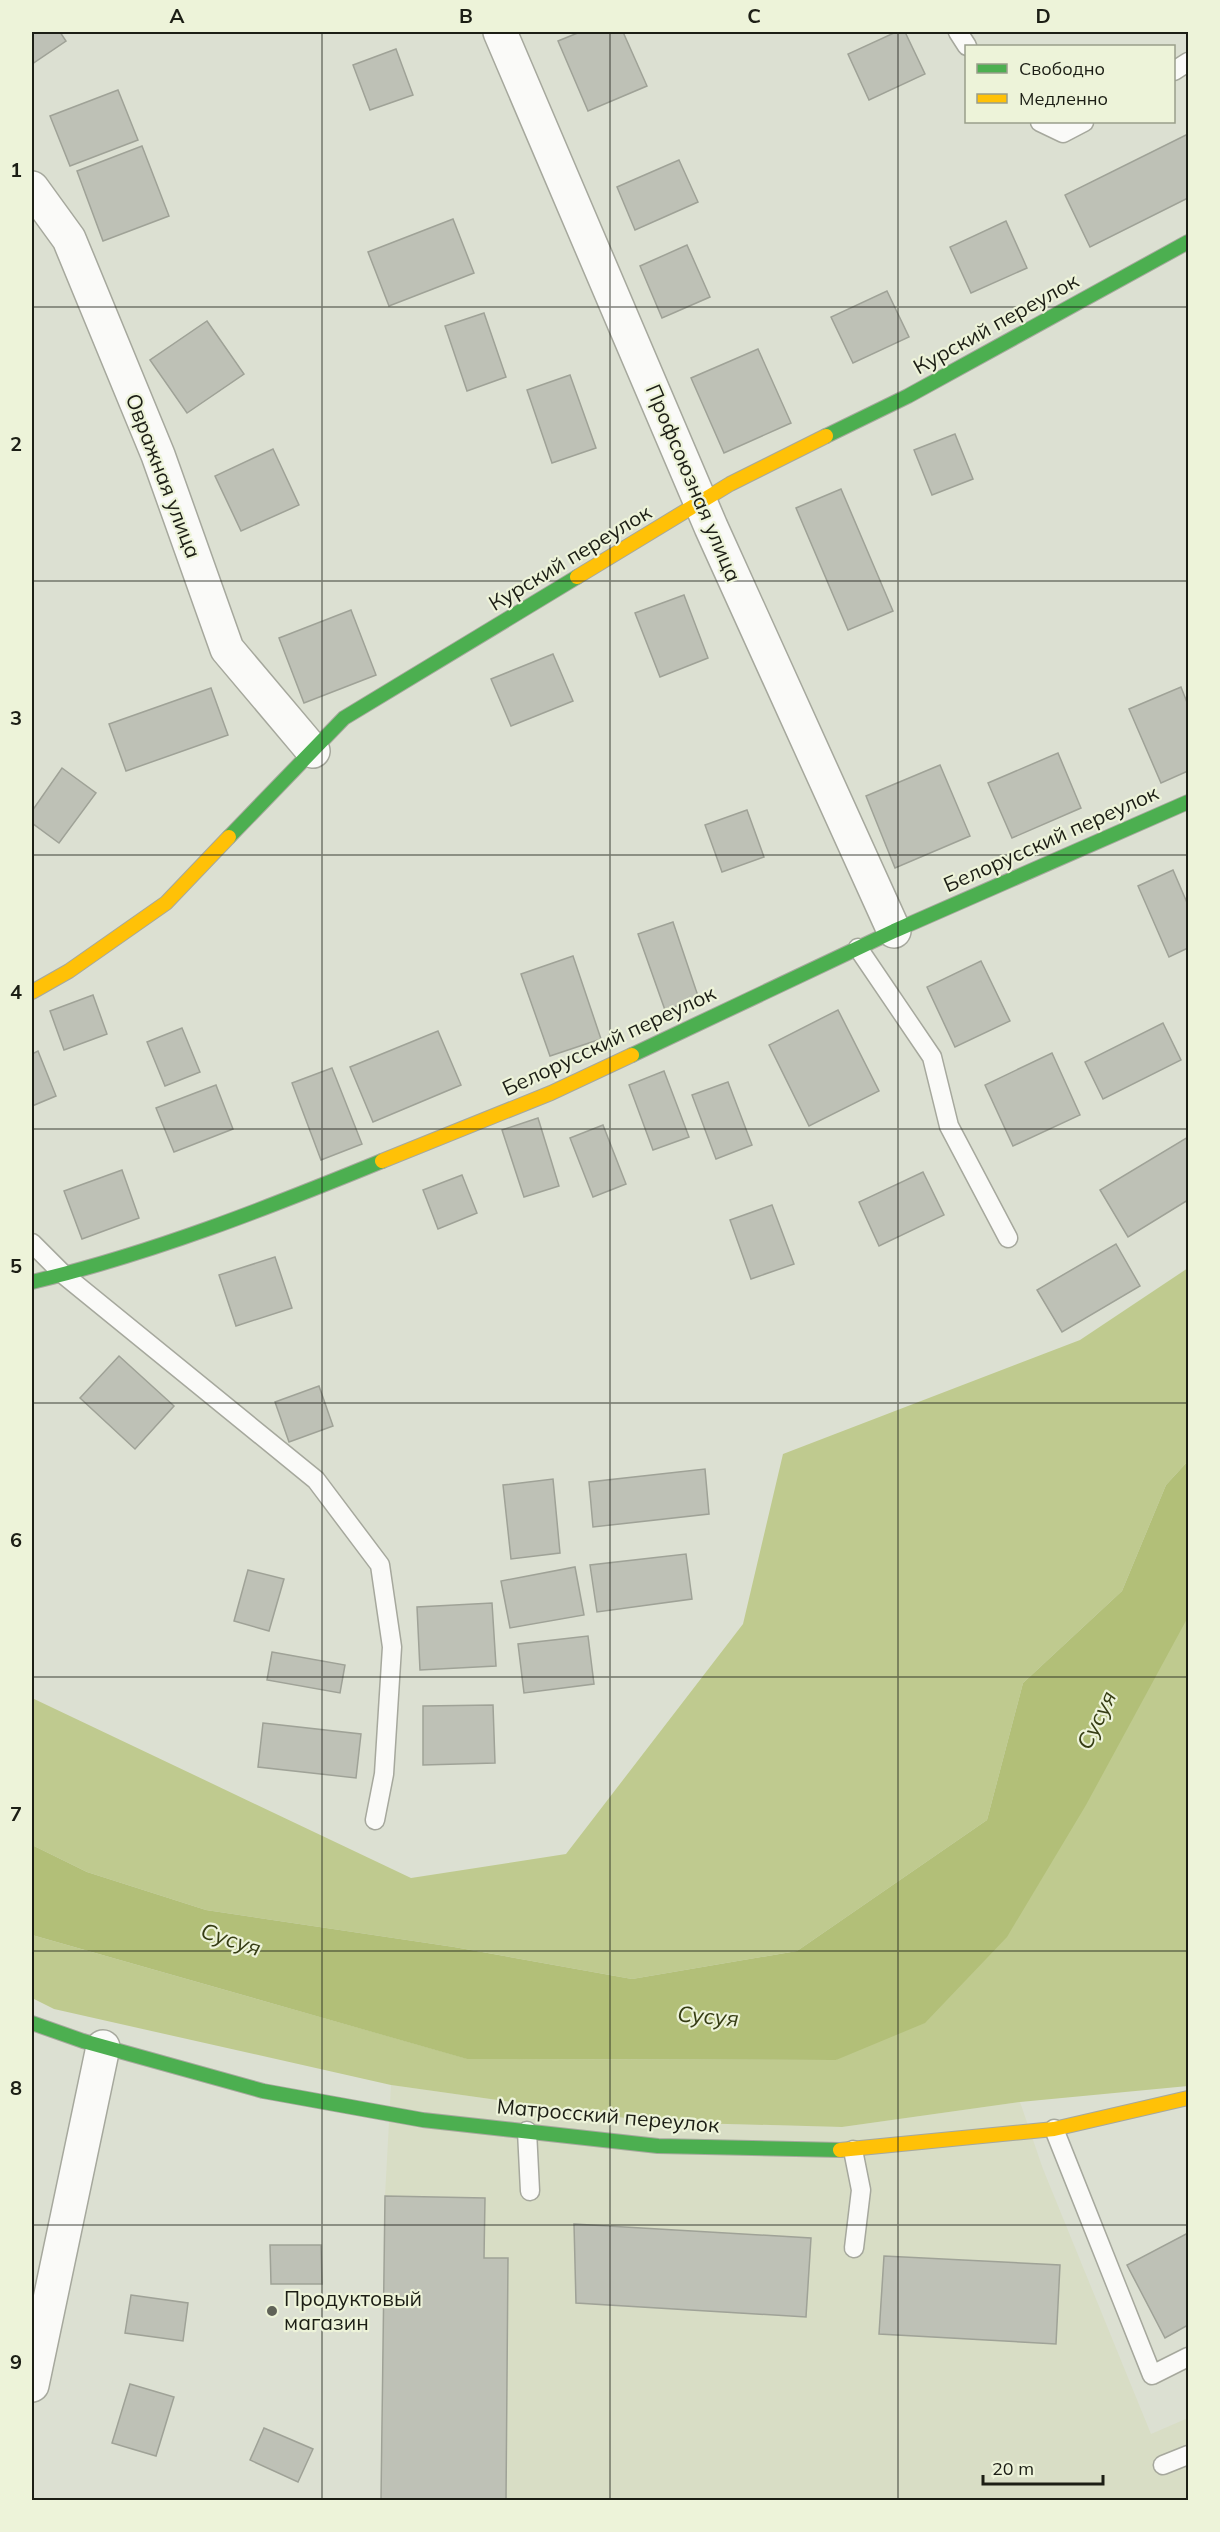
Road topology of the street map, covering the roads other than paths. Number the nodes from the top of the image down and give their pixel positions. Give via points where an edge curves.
1 (500, 32) edge
2 (958, 32) edge
3 (966, 45) edge
4 (1042, 123) edge
5 (1082, 123) edge
6 (32, 188) edge
7 (1188, 242) edge
8 (702, 504) junction
9 (313, 751) junction
10 (1188, 802) edge
11 (894, 931) junction
12 (858, 948) junction
13 (32, 992) edge
14 (1008, 1238) dead end
15 (32, 1243) edge
16 (63, 1274) junction
17 (32, 1282) edge
18 (375, 1820) dead end
19 (32, 2022) edge
20 (103, 2047) junction
21 (1188, 2098) edge
22 (1054, 2128) junction
23 (527, 2131) junction
24 (853, 2150) junction
25 (530, 2191) dead end
26 (854, 2248) dead end
27 (1188, 2357) edge
28 (32, 2385) edge
29 (1188, 2455) edge
30 (1163, 2465) dead end

1 - 8 street, Профсоюзная улица
2 - 3 lane
4 - 5 lane via 1063,133
6 - 9 street, Овражная улица via 69,239 158,455 227,649
7 - 8 street, Курский переулок via 908,396 730,484
8 - 9 street, Курский переулок via 344,718
8 - 11 street, Профсоюзная улица
9 - 13 street, Курский переулок via 166,903
10 - 11 street, Белорусский переулок
11 - 12 street, Белорусский переулок
12 - 14 lane via 932,1057 949,1126
12 - 16 street, Белорусский переулок via 551,1094 267,1208 106,1264
15 - 16 lane
16 - 17 street, Белорусский переулок
16 - 18 lane via 316,1480 380,1565 393,1647 384,1774
19 - 20 street, Матросский переулок
20 - 23 street, Матросский переулок via 263,2091 423,2120
20 - 28 street
21 - 22 street, Матросский переулок
22 - 24 street, Матросский переулок
22 - 27 lane via 1152,2375
23 - 24 street, Матросский переулок via 658,2146
23 - 25 lane
24 - 26 lane via 861,2190
29 - 30 lane

